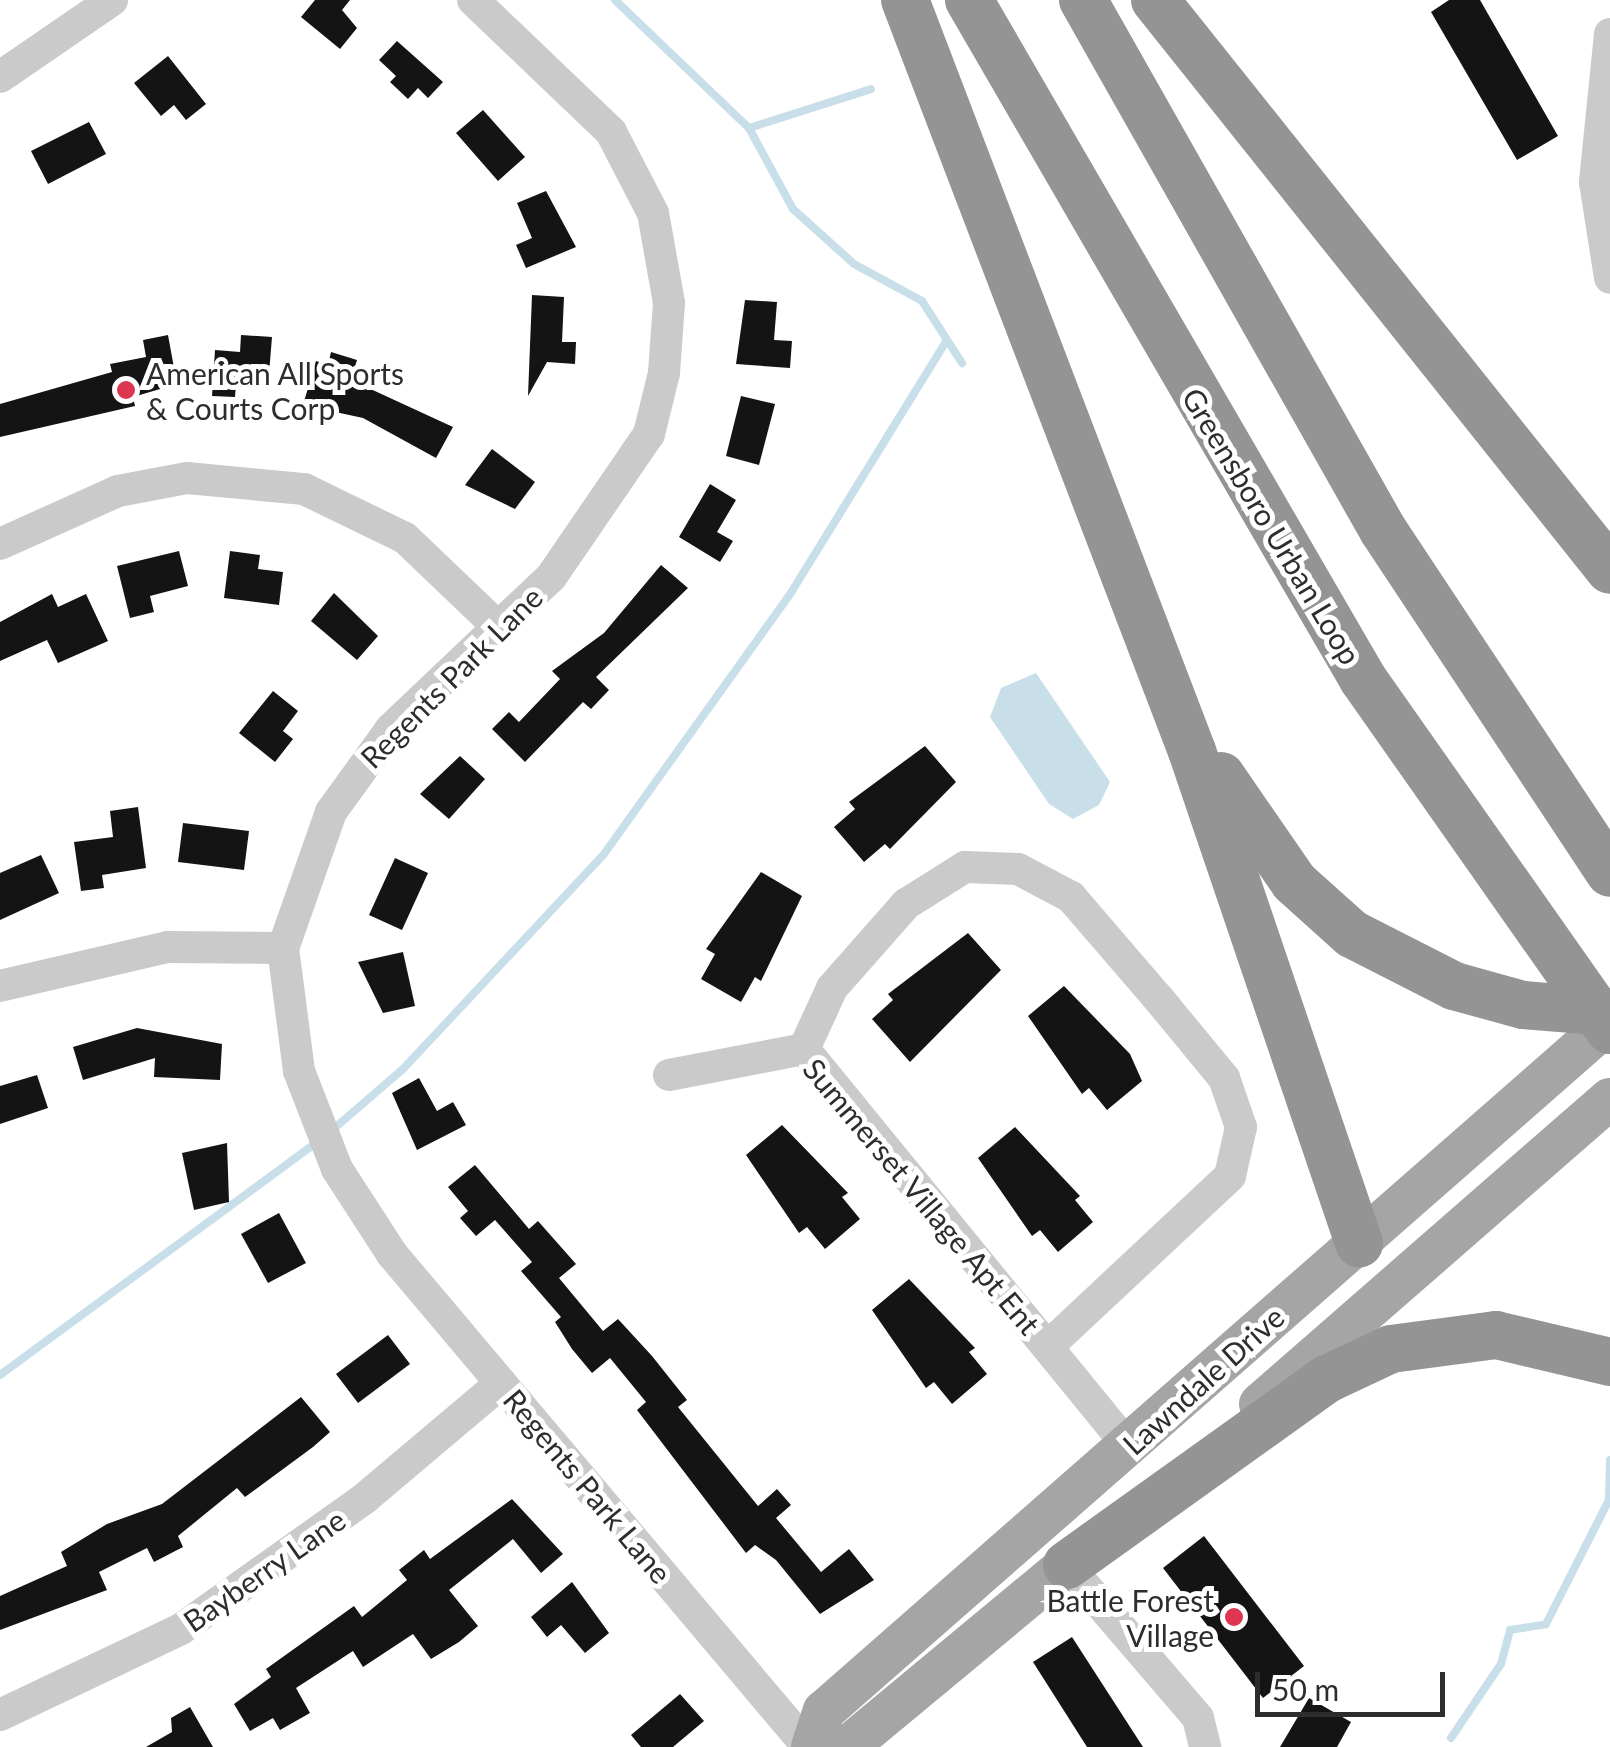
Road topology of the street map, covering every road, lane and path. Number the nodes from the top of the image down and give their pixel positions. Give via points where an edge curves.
1 (112, 0) edge
2 (472, 0) edge
3 (905, 0) edge
4 (969, 0) edge
5 (1082, 0) edge
6 (1155, 0) edge
7 (1610, 34) edge
8 (1609, 46) edge
9 (0, 78) edge
10 (1610, 278) edge
11 (0, 544) edge
12 (1610, 570) edge
13 (496, 625) junction
14 (1192, 751) junction
15 (1610, 873) edge
16 (283, 948) junction
17 (0, 986) edge
18 (1610, 1012) edge
19 (1610, 1022) edge
20 (1610, 1030) edge
21 (804, 1050) junction
22 (669, 1076) dead end
23 (1610, 1099) edge
24 (1358, 1243) junction
25 (1047, 1347) junction
26 (1610, 1362) edge
27 (500, 1382) junction
28 (1128, 1446) junction
29 (1067, 1565) junction
30 (0, 1715) edge
31 (810, 1747) edge
32 (832, 1747) edge
33 (1205, 1747) edge

1 - 9 street
2 - 13 street, Regents Park Lane via 611,132 653,213 670,303 649,434 551,576
3 - 14 highway
4 - 20 highway, Greensboro Urban Loop via 1301,579 1546,947
5 - 15 highway via 1383,530
6 - 12 highway
7 - 8 street
8 - 10 street via 1595,182
11 - 13 street via 118,491 187,478 304,489 405,538
13 - 16 street, Regents Park Lane via 360,768 316,845
14 - 18 highway via 1224,778 1294,882 1352,934 1454,986 1523,1006
14 - 24 highway
16 - 17 street via 168,947
16 - 27 street, Regents Park Lane via 299,1071 337,1169 392,1254
19 - 24 main road, Lawndale Drive
21 - 22 street, Summerset Village Apt Ent
21 - 25 street, Summerset Village Apt Ent
21 - 25 street via 832,988 906,904 965,867 1018,870 1072,897 1224,1078 1241,1128 1230,1176
23 - 29 main road, Lawndale Drive
24 - 28 main road, Lawndale Drive
25 - 28 street, Summerset Village Apt Ent
26 - 29 highway via 1496,1335 1392,1349 1327,1380
27 - 30 street, Bayberry Lane via 364,1498 181,1630
27 - 31 street, Regents Park Lane
28 - 31 main road, Lawndale Drive via 824,1710
29 - 32 main road, Lawndale Drive via 851,1744
29 - 33 street via 1198,1718

